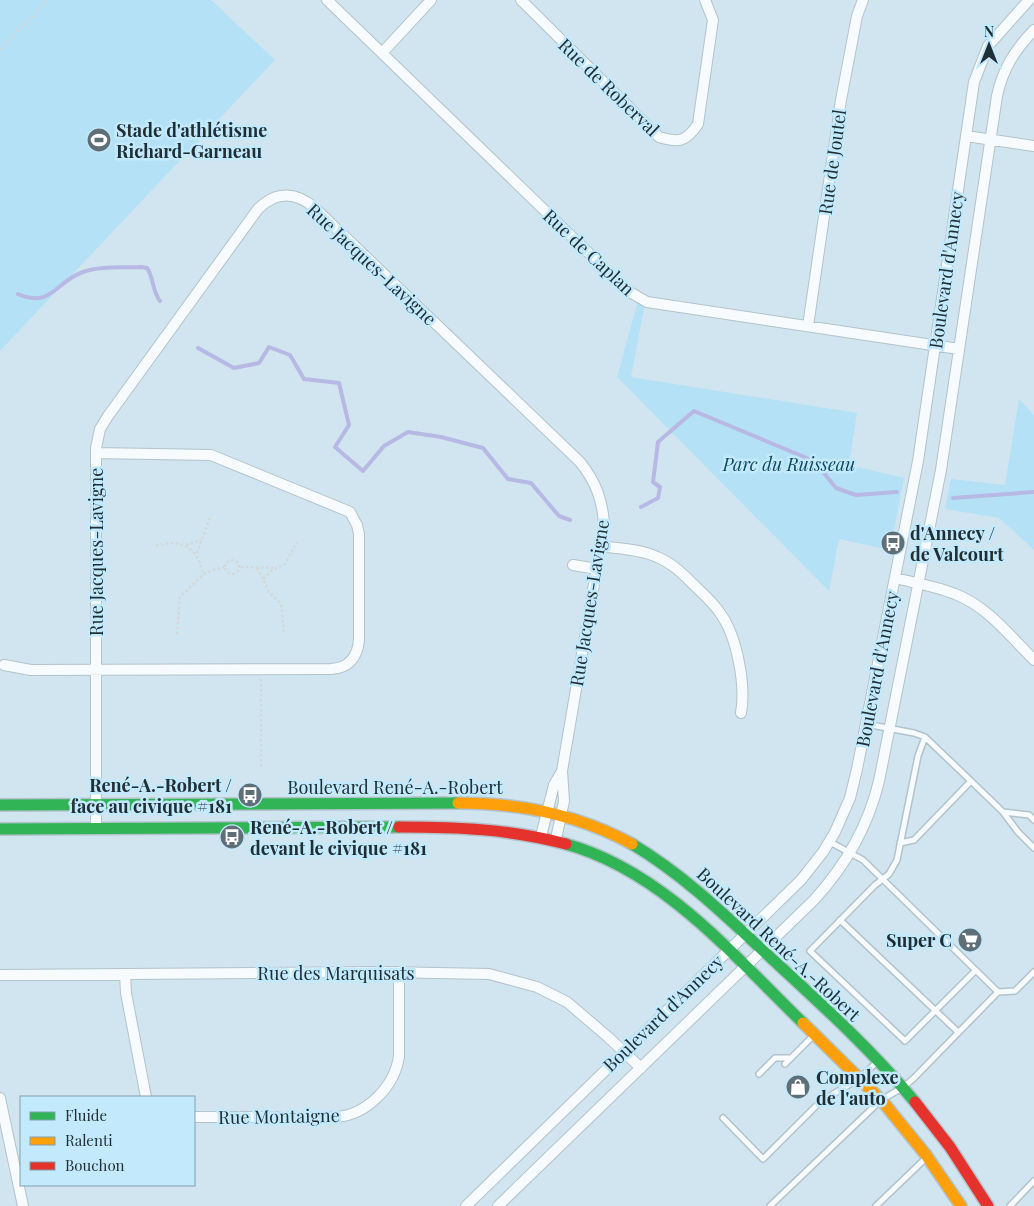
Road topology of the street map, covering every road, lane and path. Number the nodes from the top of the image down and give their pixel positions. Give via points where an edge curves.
1 (48, 0) edge
2 (328, 0) edge
3 (432, 0) edge
4 (521, 0) edge
5 (705, 0) edge
6 (863, 0) edge
7 (1028, 0) edge
8 (1034, 30) edge
9 (0, 50) edge
10 (382, 53) junction
11 (966, 136) junction
12 (991, 140) junction
13 (1034, 146) edge
14 (808, 326) junction
15 (935, 346) junction
16 (959, 349) junction
17 (96, 454) junction
18 (211, 515) dead end
19 (201, 540) junction
20 (297, 542) dead end
21 (156, 546) dead end
22 (186, 546) junction
23 (601, 546) junction
24 (197, 553) junction
25 (572, 565) dead end
26 (224, 567) junction
27 (241, 567) junction
28 (257, 568) junction
29 (275, 568) junction
30 (597, 569) junction
31 (203, 575) junction
32 (895, 578) junction
33 (263, 579) junction
34 (919, 584) junction
35 (284, 632) dead end
36 (177, 634) dead end
37 (1034, 660) edge
38 (4, 665) dead end
39 (95, 670) junction
40 (261, 670) junction
41 (740, 713) dead end
42 (866, 724) junction
43 (890, 728) junction
44 (925, 737) junction
45 (261, 767) dead end
46 (562, 771) junction
47 (971, 781) junction
48 (0, 805) edge
49 (96, 805) junction
50 (1003, 812) junction
51 (547, 813) junction
52 (562, 816) junction
53 (1034, 820) edge
54 (96, 828) junction
55 (0, 829) edge
56 (542, 836) junction
57 (556, 839) junction
58 (830, 842) junction
59 (900, 843) junction
60 (1034, 848) edge
61 (850, 854) junction
62 (882, 880) junction
63 (840, 920) junction
64 (745, 934) junction
65 (728, 950) junction
66 (762, 950) junction
67 (746, 966) junction
68 (975, 971) junction
69 (399, 972) junction
70 (1034, 972) edge
71 (125, 974) junction
72 (0, 975) edge
73 (998, 992) junction
74 (935, 1011) junction
75 (958, 1032) junction
76 (816, 1034) junction
77 (624, 1051) junction
78 (792, 1058) junction
79 (877, 1062) junction
80 (785, 1064) dead end
81 (641, 1068) junction
82 (759, 1074) dead end
83 (860, 1078) junction
84 (902, 1088) junction
85 (146, 1096) edge
86 (0, 1098) edge
87 (881, 1100) junction
88 (195, 1117) edge
89 (723, 1118) dead end
90 (928, 1157) junction
91 (1034, 1182) edge
92 (23, 1206) edge
93 (466, 1206) edge
94 (498, 1206) edge
95 (770, 1206) edge
96 (876, 1206) edge
97 (960, 1206) edge
98 (988, 1206) edge
99 (1010, 1206) edge

1 - 9 path
2 - 10 street, Rue de Caplan
3 - 10 street
4 - 5 street, Rue de Roberval via 659,137 674,141 689,137 698,124 713,20
6 - 14 street, Rue de Joutel via 840,100
7 - 11 street, Boulevard d'Annecy via 998,32 984,54 974,82
8 - 12 street, Boulevard d'Annecy via 1011,56 1003,74
10 - 14 street, Rue de Caplan via 628,291 647,302
11 - 12 street
11 - 15 street, Boulevard d'Annecy
12 - 13 street
12 - 16 street, Boulevard d'Annecy
14 - 15 street, Rue de Caplan
15 - 16 street, Rue de Caplan
15 - 32 street, Boulevard d'Annecy via 918,461
16 - 34 street, Boulevard d'Annecy via 941,470
17 - 23 street, Rue Jacques-Lavigne via 100,429 108,416 258,209 274,197 294,195 316,209 580,462 600,496 604,526
17 - 39 street, Rue Jacques-Lavigne
17 - 40 street via 216,456 342,508 352,516 358,534 359,639 356,655 351,662 337,669
18 - 19 path
19 - 22 path
19 - 24 path
20 - 29 path via 289,558
21 - 22 path via 166,543
22 - 24 path
23 - 30 street, Rue Jacques-Lavigne
23 - 41 street via 650,554 665,561 680,571 718,610 729,630 742,675
24 - 31 path
25 - 30 street
26 - 27 path via 231,560
26 - 27 path via 234,575
26 - 31 path
27 - 28 path
28 - 29 path
28 - 33 path
29 - 33 path
30 - 46 street, Rue Jacques-Lavigne
31 - 36 path via 180,597
32 - 34 street
32 - 42 street, Boulevard d'Annecy
33 - 35 path via 284,610
34 - 37 street via 954,594 976,606
34 - 43 street, Boulevard d'Annecy
38 - 39 street via 24,669
39 - 40 street
39 - 49 street, Rue Jacques-Lavigne
40 - 45 path
42 - 43 lane
42 - 58 street, Boulevard d'Annecy via 850,798
43 - 44 lane
43 - 61 street, Boulevard d'Annecy via 873,803
44 - 47 lane
44 - 59 lane
46 - 51 street, Rue Jacques-Lavigne via 554,785
46 - 52 street, Rue Jacques-Lavigne via 565,787
47 - 50 lane
47 - 59 lane via 914,840
48 - 49 street, Boulevard René-A.-Robert
49 - 51 street, Boulevard René-A.-Robert via 478,803
49 - 54 street, Rue Jacques-Lavigne
50 - 53 lane via 1029,816
50 - 60 lane
51 - 52 street, Boulevard René-A.-Robert
51 - 56 street, Rue Jacques-Lavigne
52 - 57 street, Rue Jacques-Lavigne
52 - 64 street, Boulevard René-A.-Robert via 618,837 660,861 695,886
54 - 55 street
54 - 56 street via 465,827
56 - 57 street
57 - 65 street via 610,860 653,884
58 - 61 lane
58 - 64 street, Boulevard d'Annecy via 804,876
59 - 62 lane via 896,865
61 - 62 lane via 862,860
61 - 66 street, Boulevard d'Annecy via 826,887
62 - 63 lane
62 - 68 lane
63 - 74 lane
63 - 74 lane via 810,951 905,1041
64 - 65 street, Boulevard d'Annecy
64 - 66 street, Boulevard René-A.-Robert
65 - 67 street
65 - 77 street, Boulevard d'Annecy
66 - 67 street, Boulevard d'Annecy
66 - 79 street, Boulevard René-A.-Robert
67 - 76 street
67 - 81 street, Boulevard d'Annecy
68 - 73 lane
68 - 74 lane
69 - 71 street, Rue des Marquisats
69 - 77 street, Rue des Marquisats via 487,974 533,985 574,1007
69 - 88 street, Rue Montaigne via 397,1068 386,1087 364,1108 336,1117
70 - 73 lane via 1015,991
71 - 72 street, Rue des Marquisats
71 - 85 street
73 - 75 lane
74 - 75 lane
75 - 84 lane
76 - 78 lane
76 - 83 street
77 - 81 street, Rue des Marquisats
77 - 93 street, Boulevard d'Annecy
78 - 80 lane
78 - 82 lane via 775,1058
79 - 83 lane
79 - 84 street, Boulevard René-A.-Robert
81 - 94 street, Boulevard d'Annecy
83 - 87 street
83 - 89 lane via 820,1102 763,1159
84 - 87 lane
84 - 98 street, Boulevard René-A.-Robert via 944,1139
86 - 92 street
87 - 90 street
87 - 95 lane
90 - 96 lane
90 - 97 street
91 - 99 lane

